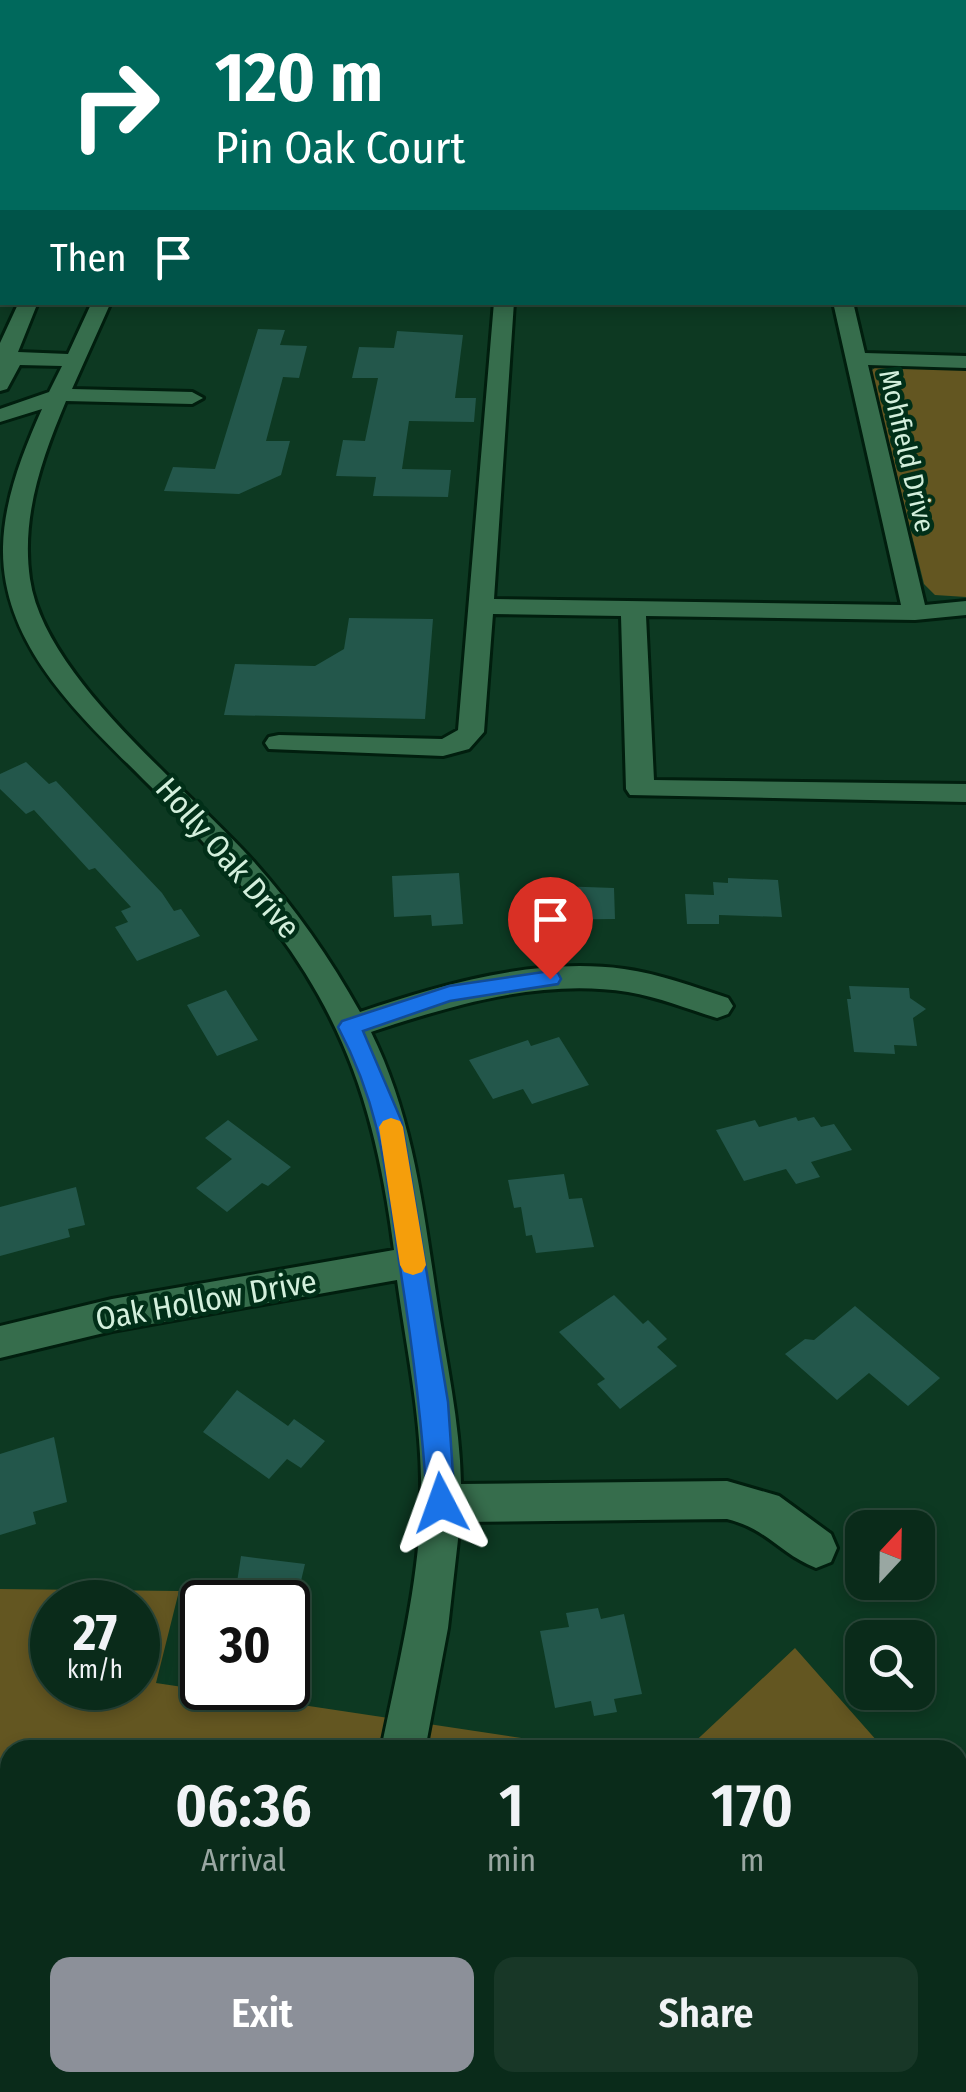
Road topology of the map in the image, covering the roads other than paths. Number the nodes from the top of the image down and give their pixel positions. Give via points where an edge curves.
1 (28, 305) edge
2 (101, 305) edge
3 (504, 305) edge
4 (844, 305) edge
5 (4, 358) edge
6 (855, 359) junction
7 (76, 360) junction
8 (966, 362) edge
9 (0, 384) edge
10 (58, 402) junction
11 (190, 405) dead end
12 (0, 416) edge
13 (9, 586) edge
14 (480, 606) junction
15 (966, 608) edge
16 (634, 609) junction
17 (915, 613) junction
18 (279, 744) dead end
19 (966, 793) edge
20 (717, 1006) dead end
21 (350, 1027) junction
22 (412, 1262) junction
23 (0, 1342) edge
24 (441, 1503) junction
25 (816, 1548) dead end
26 (405, 1740) edge

1 - 5 street
2 - 7 street, Holly Oak Drive
3 - 14 street
4 - 6 street, Mohfield Drive
5 - 7 street
5 - 9 street via 10,367
6 - 8 street
6 - 17 street, Mohfield Drive
7 - 10 street, Holly Oak Drive
10 - 11 street
10 - 12 street
10 - 13 street, Holly Oak Drive via 21,492
13 - 21 street, Holly Oak Drive via 68,686 272,900 310,952
14 - 16 street
14 - 18 street via 472,730 462,742 439,748
15 - 17 street
16 - 17 street
16 - 19 street via 640,789
20 - 21 street via 615,980 550,979 449,994
21 - 22 street, Holly Oak Drive via 390,1122
22 - 23 street, Oak Hollow Drive via 112,1315
22 - 24 street, Holly Oak Drive via 434,1402
24 - 25 street via 727,1500 765,1509
24 - 26 street, Holly Oak Drive

